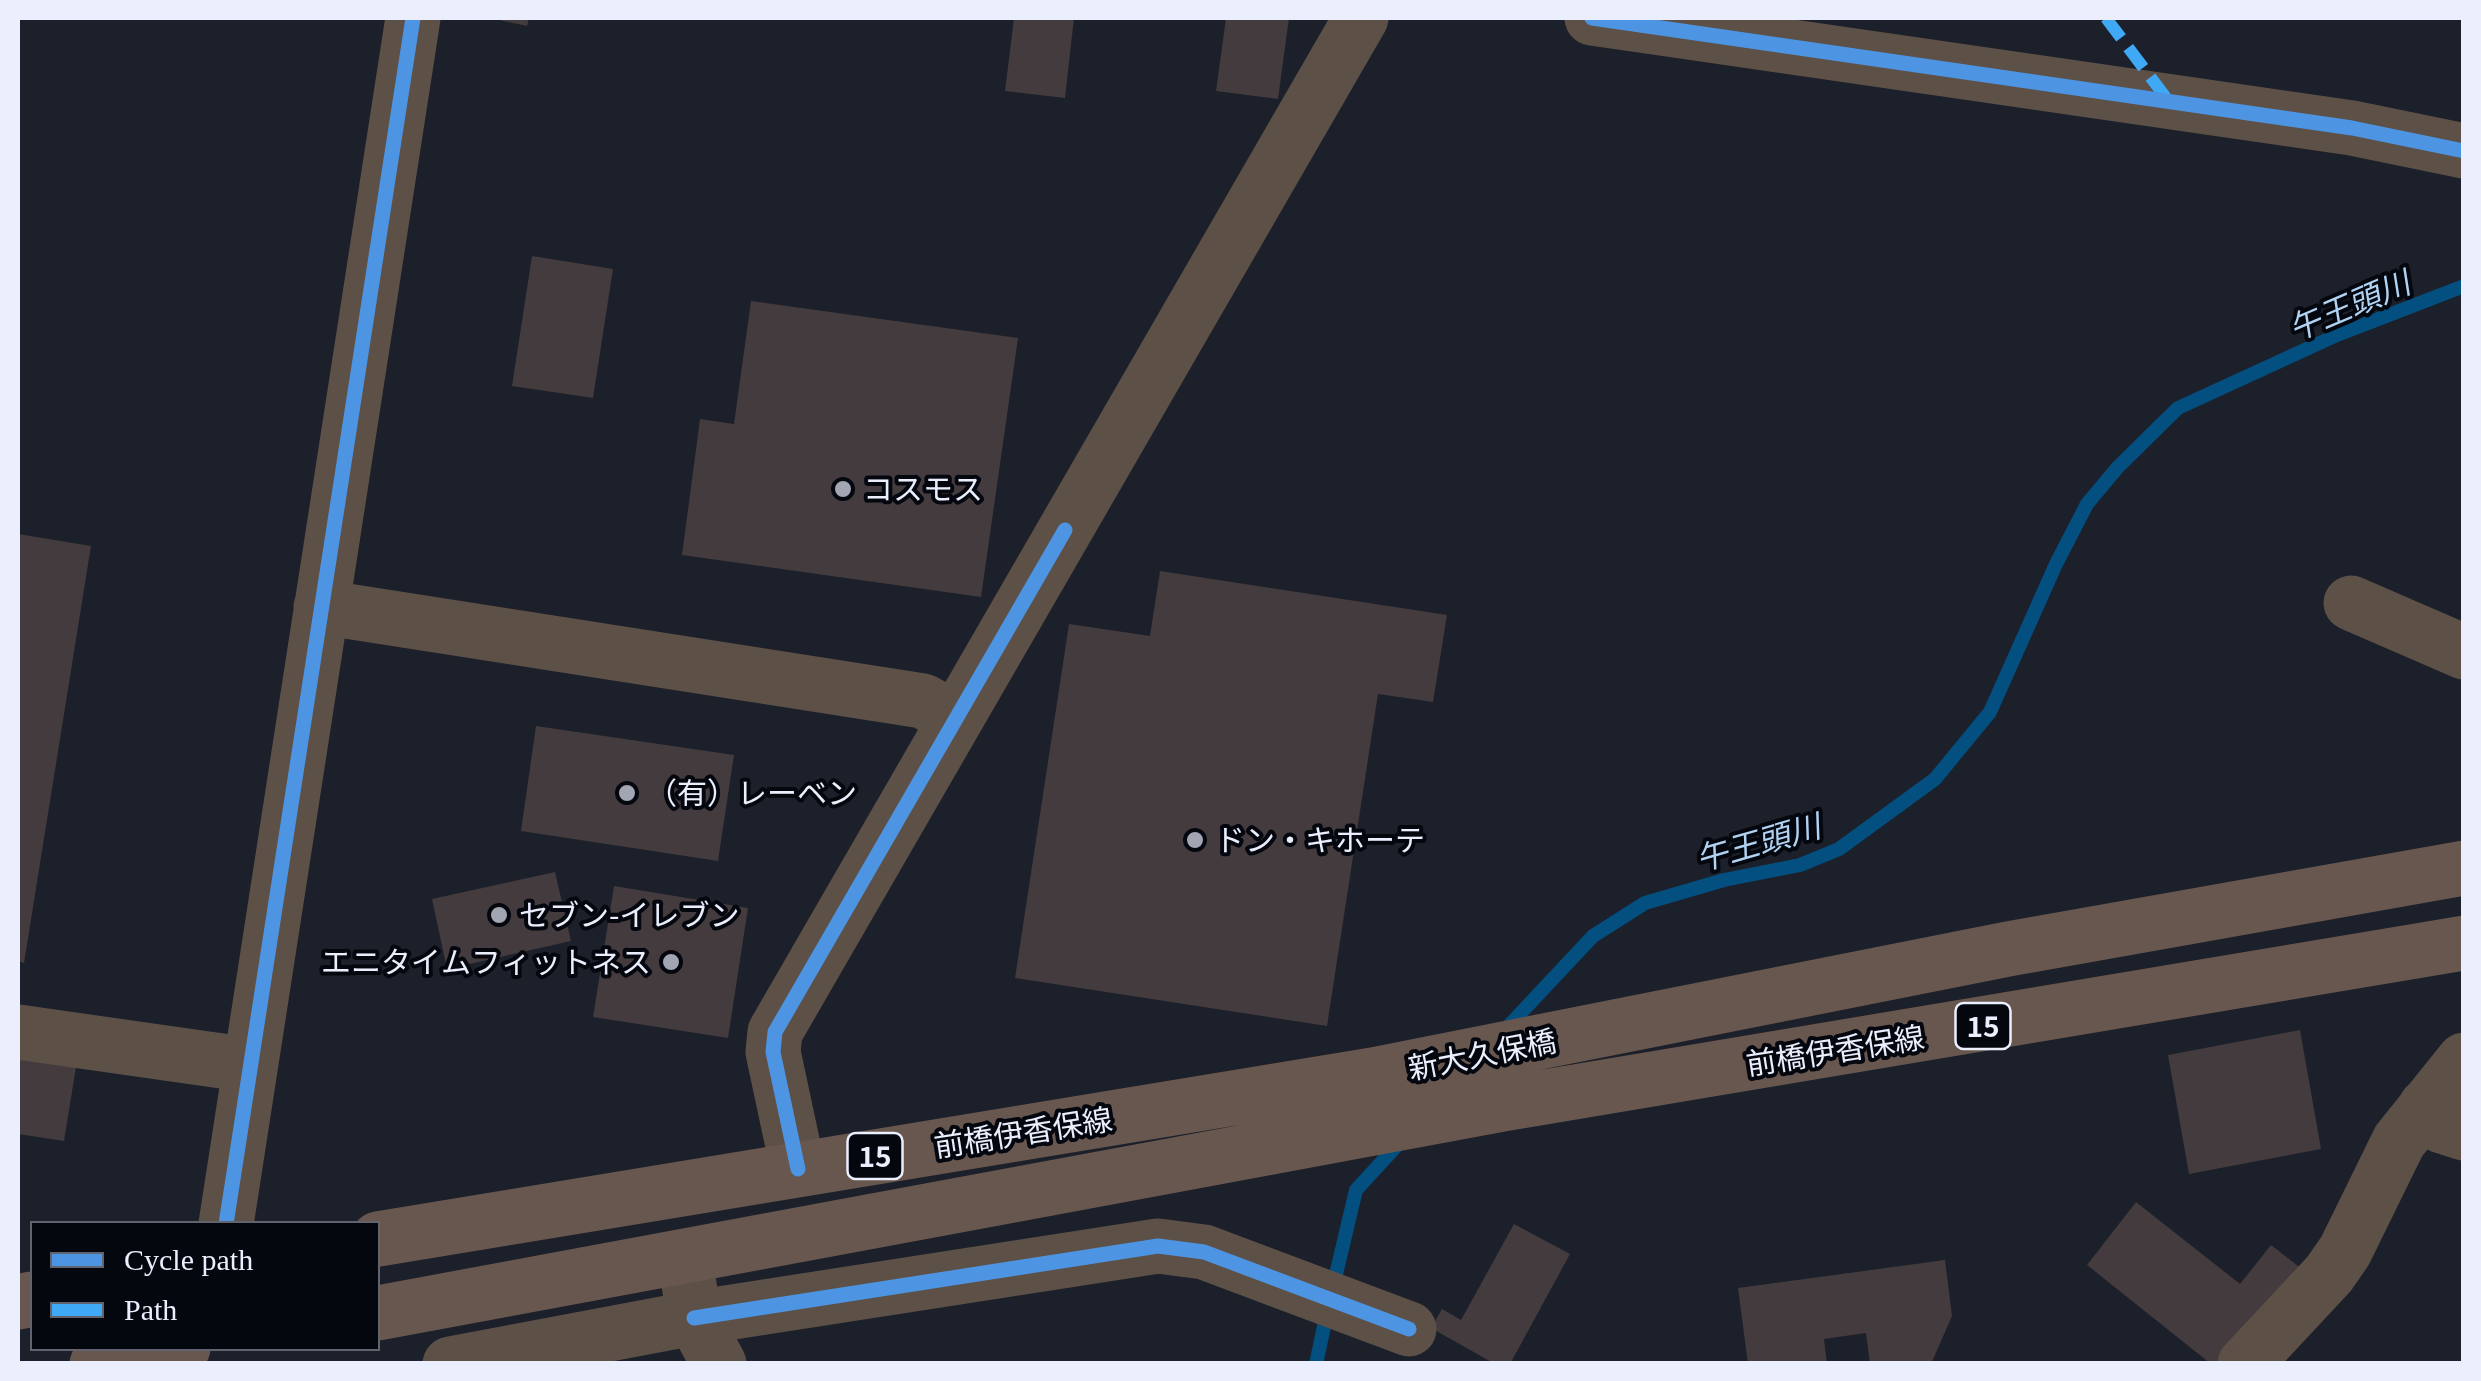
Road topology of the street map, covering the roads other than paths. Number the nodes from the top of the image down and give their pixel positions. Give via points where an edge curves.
1 (413, 18) edge
2 (1361, 18) edge
3 (1592, 18) edge
4 (2464, 151) edge
5 (2351, 603) dead end
6 (322, 607) junction
7 (2464, 652) edge
8 (956, 719) junction
9 (2464, 868) edge
10 (2464, 943) edge
11 (18, 1032) edge
12 (1592, 1032) joint
13 (2464, 1060) edge
14 (250, 1065) junction
15 (1373, 1076) joint
16 (1502, 1104) joint
17 (2445, 1120) edge
18 (1329, 1135) joint
19 (798, 1169) junction
20 (226, 1221) edge
21 (380, 1239) edge
22 (684, 1257) junction
23 (380, 1313) edge
24 (1410, 1329) dead end
25 (706, 1340) edge
26 (167, 1351) edge
27 (98, 1364) edge
28 (450, 1364) edge
29 (2245, 1364) edge

1 - 6 street
2 - 8 street
3 - 4 street via 2352,128
5 - 7 street
6 - 8 street via 923,702
6 - 14 street
8 - 19 street via 776,1032 774,1052
9 - 12 main road, 前橋伊香保線 / 15
10 - 16 main road, 前橋伊香保線 / 15
11 - 14 street
12 - 15 main road, 新大久保橋 / 15
13 - 17 street
14 - 20 street
15 - 19 main road, 前橋伊香保線 / 15
16 - 18 main road, 新大久保橋 / 15
17 - 29 street via 2399,1141 2330,1274
18 - 22 main road, 前橋伊香保線 / 15
19 - 21 main road, 前橋伊香保線 / 15
22 - 23 main road, 前橋伊香保線 / 15
22 - 25 street
24 - 25 street via 1204,1252 1158,1246
25 - 28 street
26 - 27 main road

